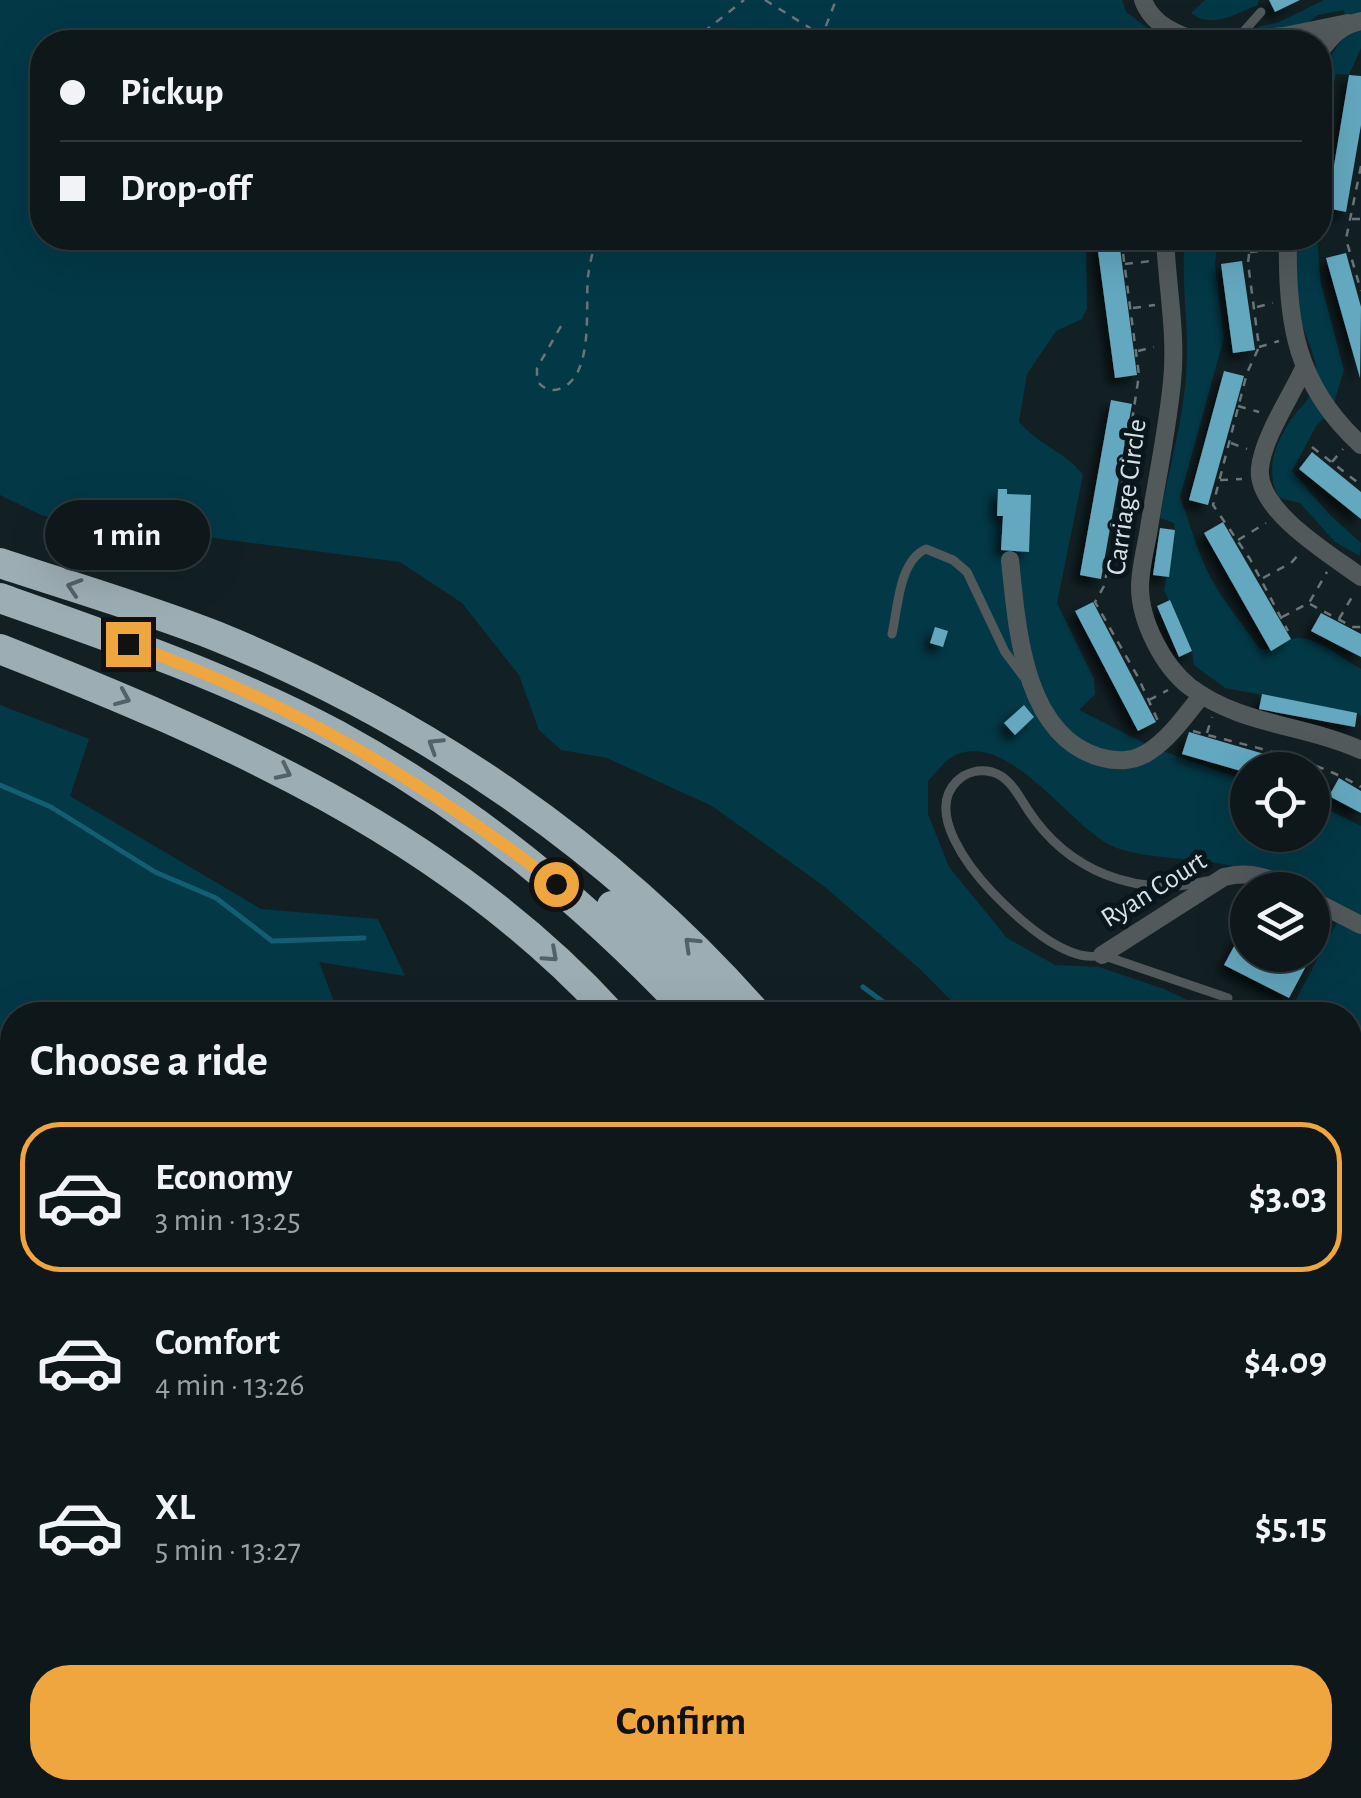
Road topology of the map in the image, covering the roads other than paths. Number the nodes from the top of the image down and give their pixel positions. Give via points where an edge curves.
1 (1143, 0) edge
2 (1262, 12) dead end
3 (1354, 22) edge
4 (1173, 30) edge
5 (1245, 30) edge
6 (1314, 30) edge
7 (1332, 35) edge
8 (1166, 250) edge
9 (1288, 250) edge
10 (1304, 370) junction
11 (1361, 445) edge
12 (1010, 560) dead end
13 (0, 563) edge
14 (1361, 580) edge
15 (0, 598) edge
16 (892, 634) dead end
17 (0, 649) edge
18 (1036, 694) junction
19 (1202, 695) junction
20 (336, 735) junction
21 (1361, 750) edge
22 (1230, 875) edge
23 (1224, 877) junction
24 (1330, 909) edge
25 (1361, 925) edge
26 (1102, 955) junction
27 (1228, 998) dead end
28 (599, 1002) edge
29 (679, 1002) edge
30 (712, 1002) edge
31 (746, 1002) edge

1 - 4 street
2 - 5 lane
3 - 6 street
3 - 7 street
8 - 19 street, Carriage Circle via 1172,384 1140,586 1161,653
9 - 10 street
10 - 11 street
10 - 14 street via 1266,446 1261,486 1279,514
12 - 18 street via 1024,671
31 -> 13 highway via 663,916 592,856 419,735 213,635
15 - 20 highway via 160,655
16 - 18 lane via 912,558 935,551 967,572 1005,652
17 -> 28 highway via 213,736 309,784 496,908
18 - 19 street via 1079,748 1124,761 1152,750
19 - 21 street, Carriage Circle via 1249,718
20 - 29 highway via 505,843 593,914
20 - 30 highway via 445,784 506,823 622,914
22 - 23 street, Ryan Court
23 - 26 street, Ryan Court
23 - 26 lane via 1186,886 1122,882 1071,856 996,773 963,775 945,800 946,815 982,881 1011,912 1062,948 1089,958
24 - 25 street
26 - 27 lane

